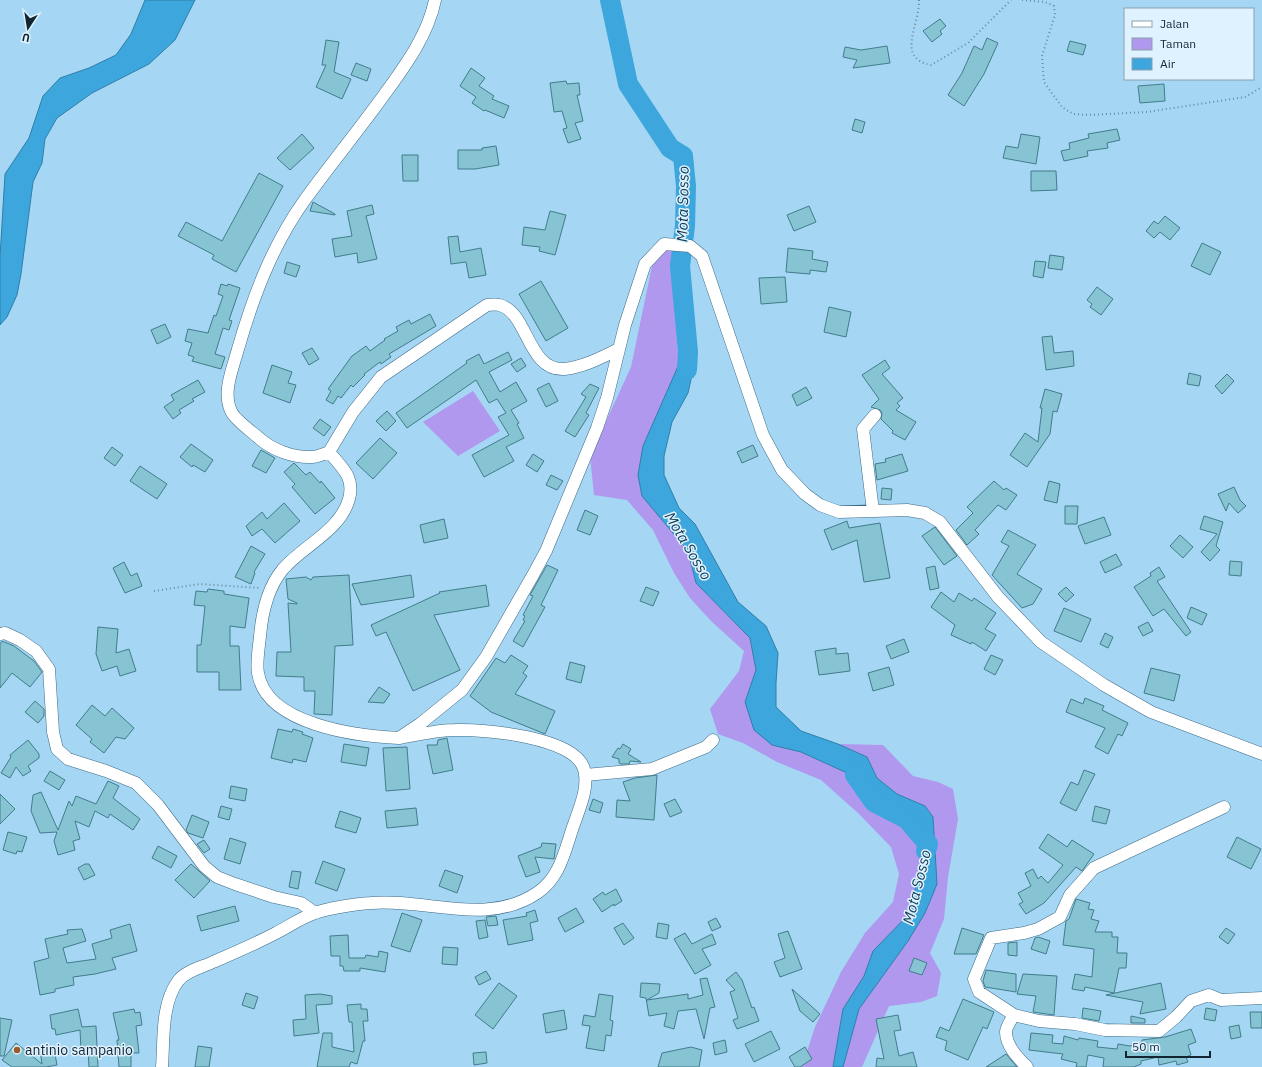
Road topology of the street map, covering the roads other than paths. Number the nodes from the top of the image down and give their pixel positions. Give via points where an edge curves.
1 (435, 0) edge
2 (619, 349) junction
3 (875, 415) dead end
4 (329, 452) junction
5 (873, 511) junction
6 (0, 634) edge
7 (399, 738) junction
8 (713, 740) dead end
9 (1262, 754) edge
10 (585, 775) junction
11 (1224, 807) dead end
12 (315, 913) junction
13 (1262, 998) edge
14 (1014, 1015) junction
15 (162, 1067) edge
16 (1027, 1067) edge

1 - 4 street via 423,36 398,76 304,201 278,241 262,276 228,387 231,413 262,441 278,450 299,456 313,458
2 - 4 street via 583,366 563,369 549,366 539,358 511,312 499,305 486,305 381,377 353,412
2 - 5 street via 645,264 664,244 690,246 702,256 759,424 782,470 820,506 839,512
2 - 7 street via 598,428 546,551 486,656 462,690
3 - 5 street via 863,429
4 - 7 street via 348,476 351,488 348,501 342,515 283,569 271,589 261,616 258,672 262,684 275,704 298,717 332,730 368,737
5 - 9 street via 907,510 925,513 940,522 998,597 1041,642 1104,685 1151,712
6 - 12 street via 5,633 20,640 36,651 49,669 53,732 57,749 68,759 136,784 158,805 204,866 217,877 274,897 301,903
7 - 10 street via 453,730 490,730 518,735 566,749 579,758
8 - 10 street via 706,747 652,769
10 - 12 street via 586,786 557,872 546,887 534,895 502,908 482,910 371,903
11 - 14 street via 1094,868 1070,895 1060,918 1038,929 991,938 974,978 979,992
12 - 15 street via 180,978 167,1006
13 - 14 street via 1221,1000 1209,995 1191,1001 1159,1031 1105,1030
14 - 16 street via 1006,1031 1009,1043

